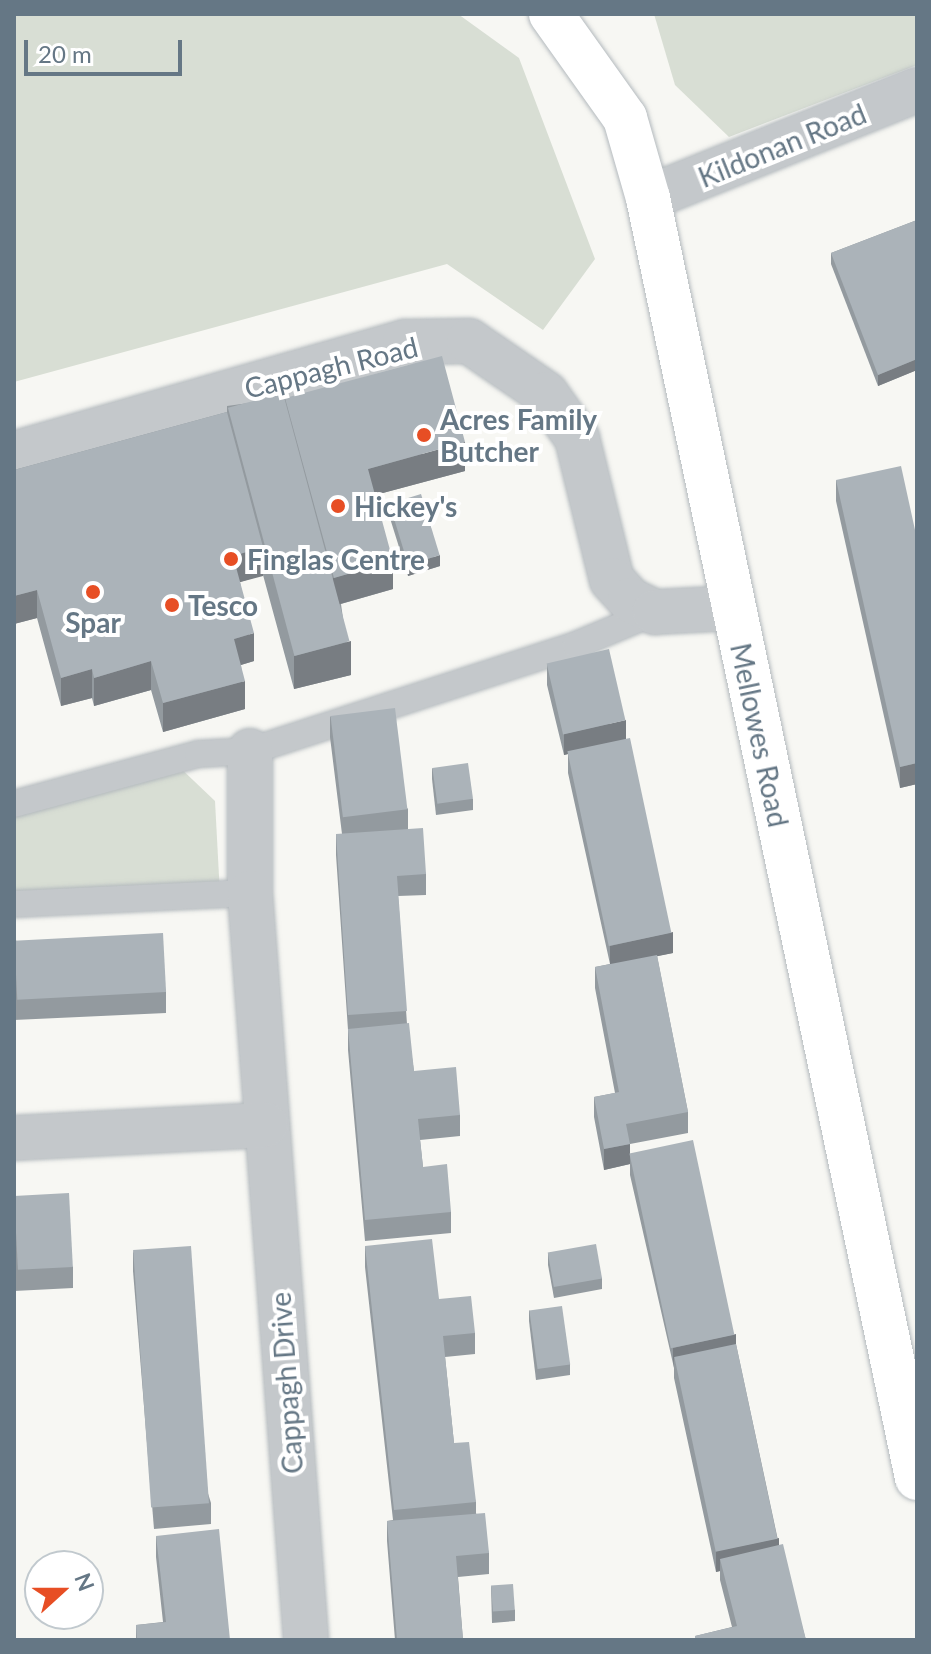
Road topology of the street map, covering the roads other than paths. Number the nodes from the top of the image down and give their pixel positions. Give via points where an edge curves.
1 (566, 20) edge
2 (917, 90) edge
3 (648, 198) junction
4 (14, 454) edge
5 (734, 608) junction
6 (655, 612) junction
7 (250, 751) junction
8 (14, 804) edge
9 (250, 893) junction
10 (14, 904) edge
11 (266, 1125) junction
12 (14, 1138) edge
13 (917, 1478) edge
14 (306, 1640) edge

1 - 3 main road, Mellowes Road via 625,118
2 - 3 street, Kildonan Road
3 - 5 main road, Mellowes Road
4 - 6 street, Cappagh Road via 405,342 469,341 546,394 577,438 612,580 630,600
5 - 6 street
5 - 13 main road, Mellowes Road
6 - 7 lane via 576,645
7 - 8 lane via 198,754
7 - 9 street, Cappagh Drive
9 - 10 lane
9 - 11 street, Cappagh Drive
11 - 12 street
11 - 14 street, Cappagh Drive

